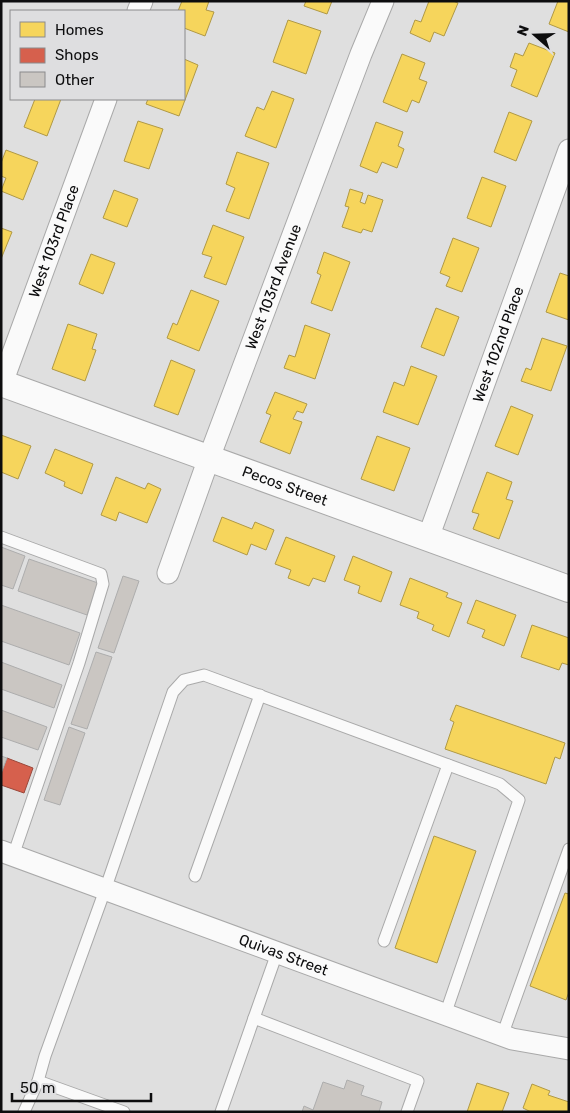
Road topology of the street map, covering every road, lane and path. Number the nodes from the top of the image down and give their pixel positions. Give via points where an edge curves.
1 (384, 1) edge
2 (106, 100) edge
3 (569, 150) edge
4 (2, 383) edge
5 (209, 458) junction
6 (1, 537) edge
7 (428, 538) junction
8 (168, 573) dead end
9 (569, 589) edge
10 (260, 695) junction
11 (448, 765) junction
12 (569, 848) edge
13 (7, 854) edge
14 (195, 876) dead end
15 (105, 890) junction
16 (384, 941) dead end
17 (277, 953) junction
18 (445, 1015) junction
19 (254, 1018) junction
20 (502, 1036) junction
21 (569, 1049) edge
22 (38, 1081) junction
23 (24, 1112) edge
24 (124, 1112) edge
25 (221, 1112) edge
26 (407, 1112) edge

1 - 5 street, West 103rd Avenue via 361,54
2 - 4 street, West 103rd Place
3 - 7 street, West 102nd Place
4 - 5 street, Pecos Street
5 - 7 street, Pecos Street
5 - 8 street, West 103rd Avenue
6 - 13 lane via 101,574 103,584 79,663
7 - 9 street, Pecos Street
10 - 11 lane
10 - 14 lane
10 - 15 lane via 204,675 184,680 173,692
11 - 16 lane
11 - 18 lane via 500,784 520,800
12 - 20 lane
13 - 15 street, Quivas Street
15 - 17 street, Quivas Street
15 - 22 lane
17 - 18 street, Quivas Street
17 - 19 lane
18 - 20 street, Quivas Street
19 - 25 lane
19 - 26 lane via 418,1081
20 - 21 street, Quivas Street
22 - 23 lane
22 - 24 lane

